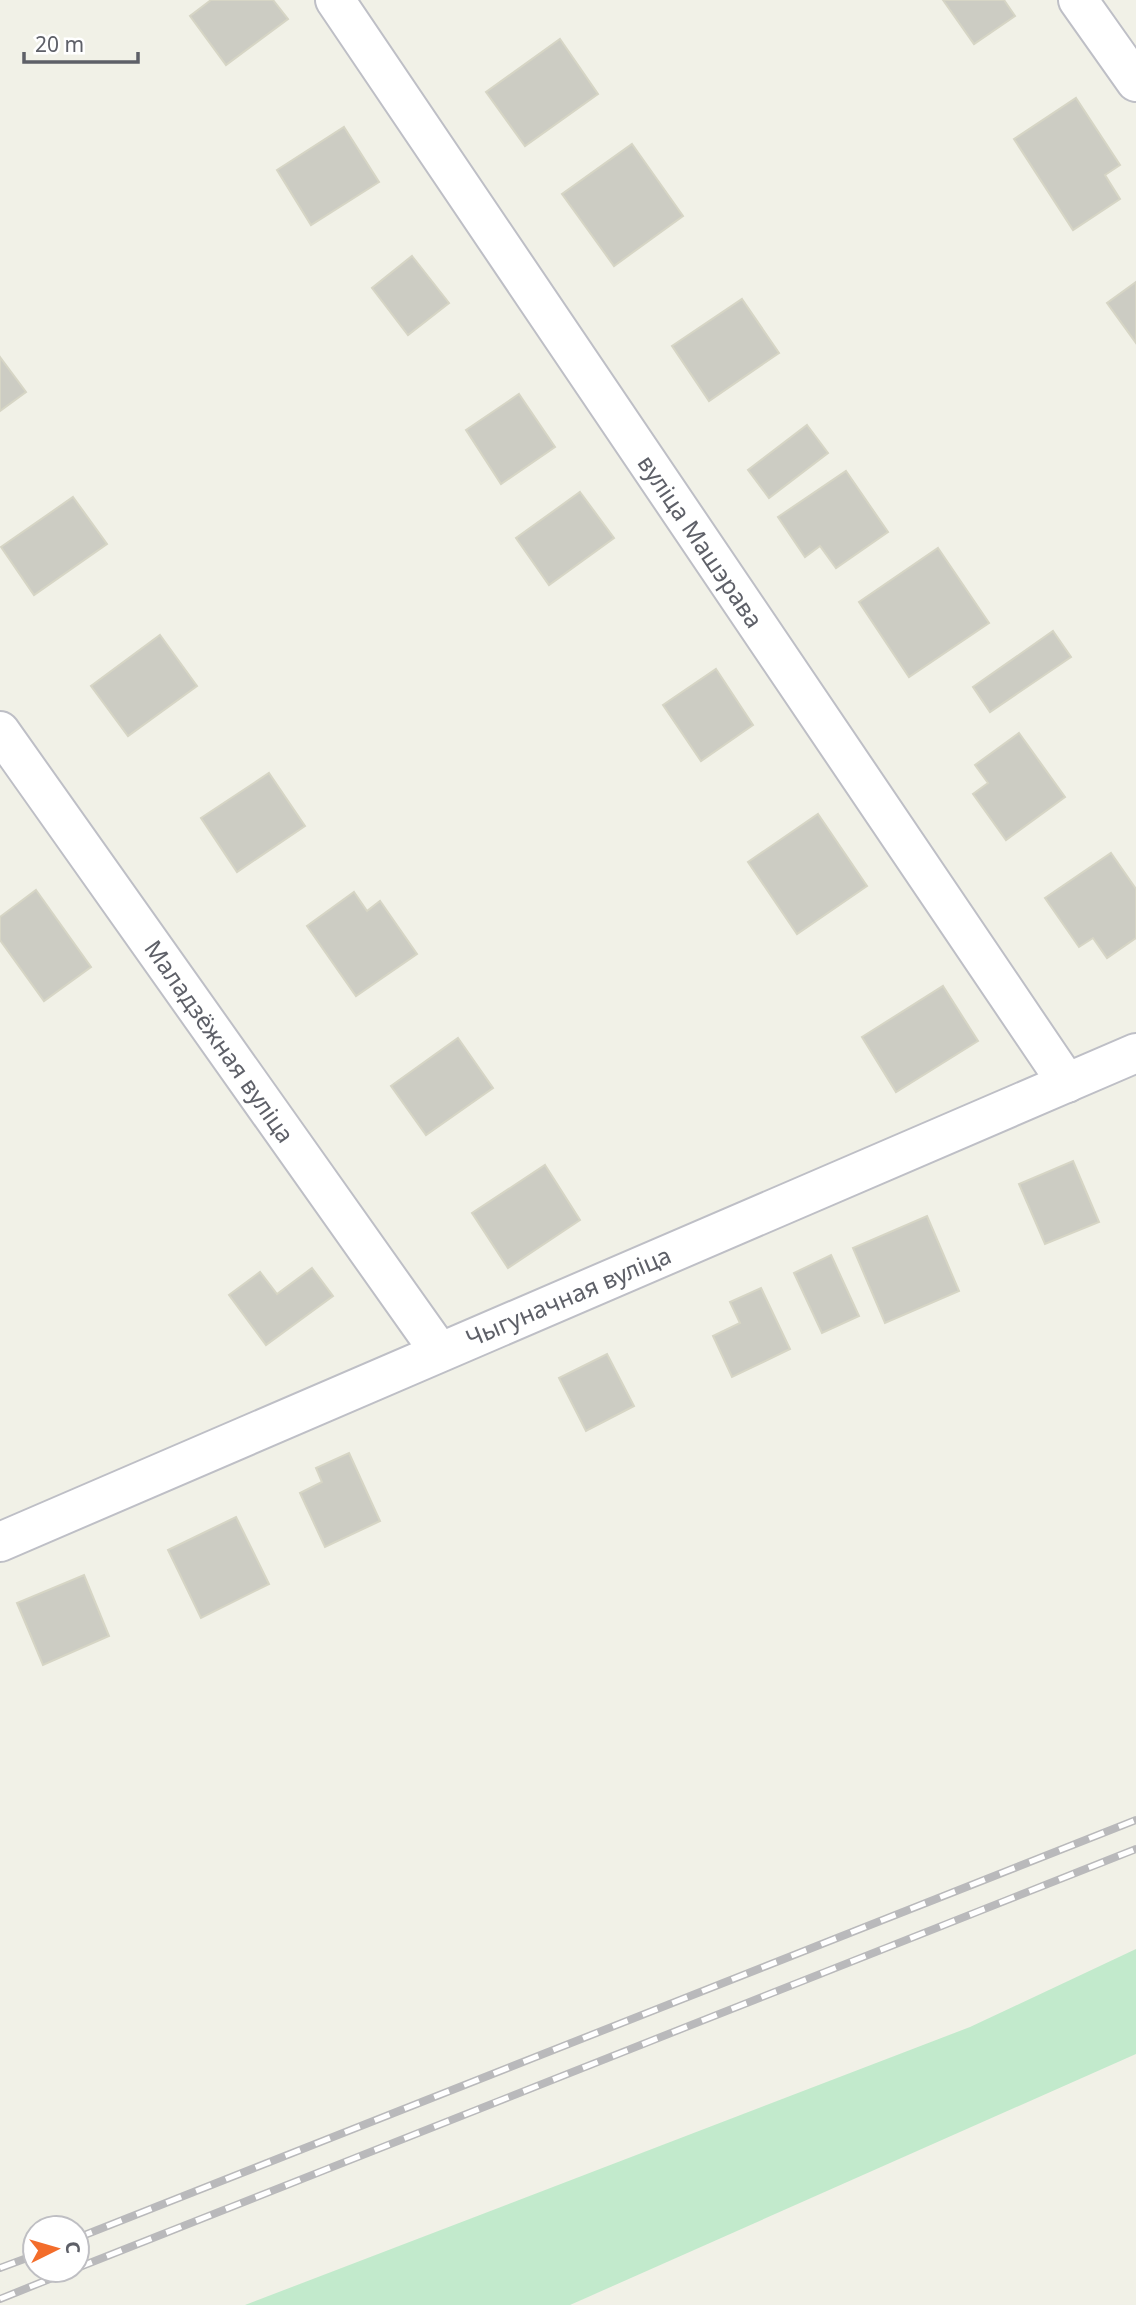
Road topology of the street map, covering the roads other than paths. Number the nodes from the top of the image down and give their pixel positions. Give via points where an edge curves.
1 (335, 0) edge
2 (1079, 0) edge
3 (1136, 82) edge
4 (0, 731) edge
5 (1136, 1053) edge
6 (1067, 1083) junction
7 (439, 1351) junction
8 (0, 1542) edge

1 - 6 street, вуліца Машэрава
2 - 3 street
4 - 7 street, Маладзёжная вуліца
5 - 6 street, Чыгуначная вуліца
6 - 7 street, Чыгуначная вуліца
7 - 8 street, Чыгуначная вуліца

